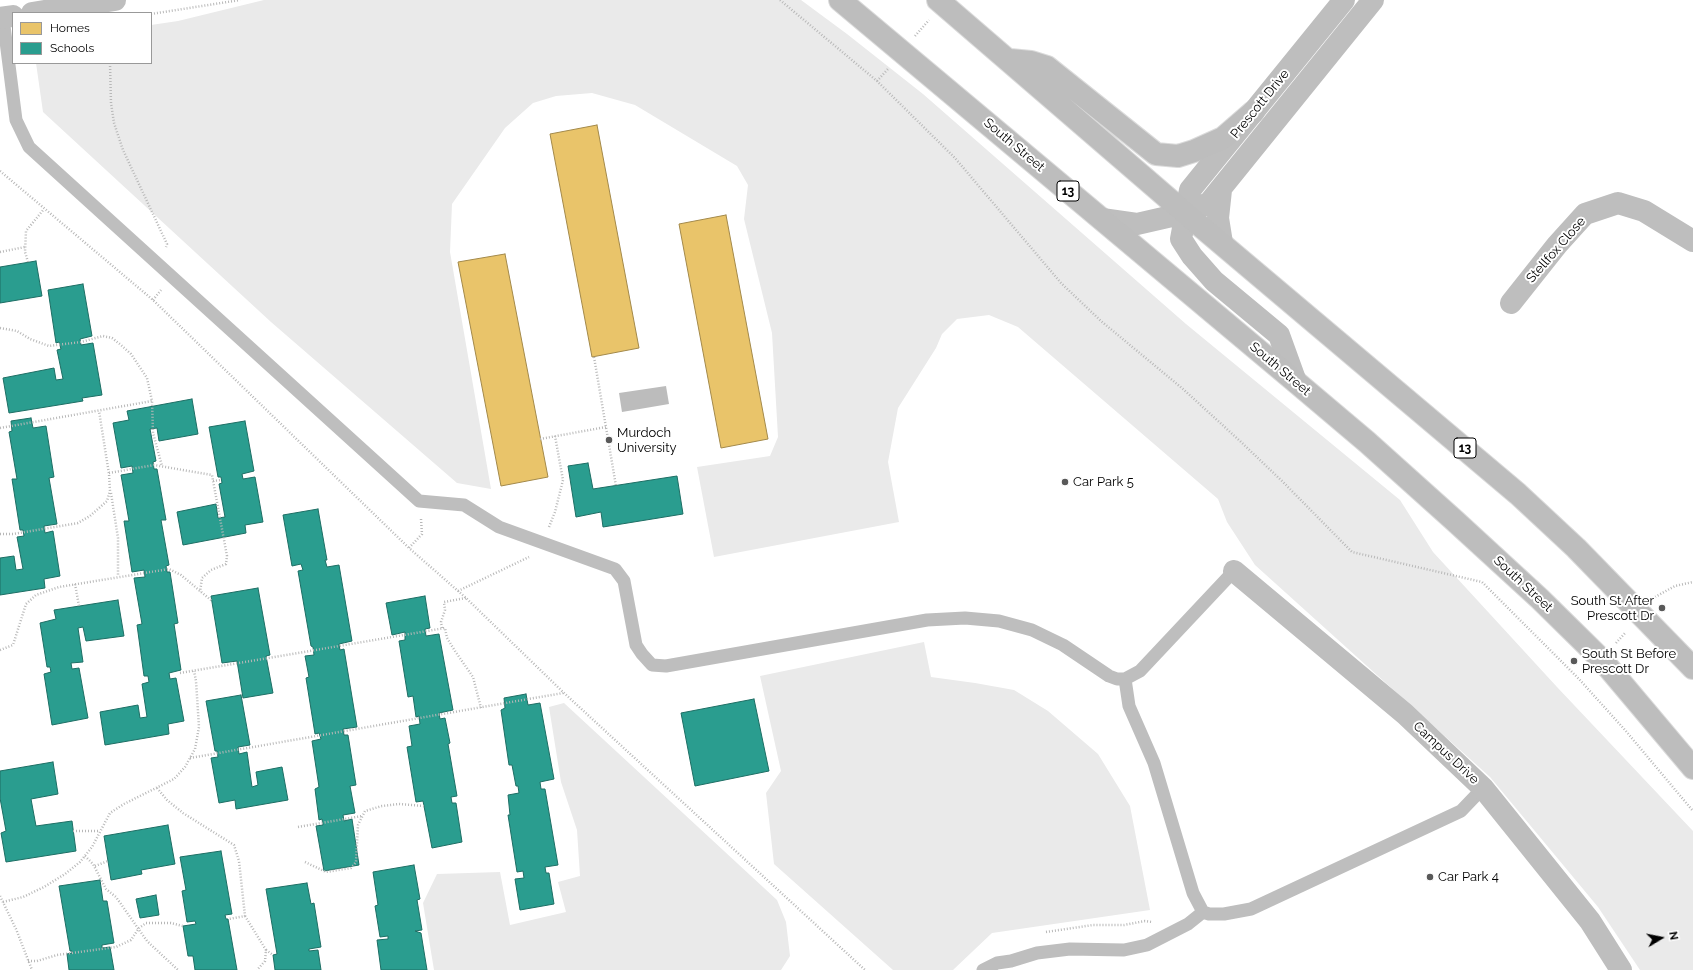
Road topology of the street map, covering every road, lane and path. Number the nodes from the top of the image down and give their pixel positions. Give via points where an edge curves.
1 (115, 0) edge
2 (240, 0) edge
3 (780, 0) edge
4 (840, 0) edge
5 (938, 0) edge
6 (1344, 0) edge
7 (1373, 0) edge
8 (38, 12) edge
9 (152, 14) edge
10 (5, 17) edge
11 (1010, 60) junction
12 (110, 64) edge
13 (1253, 112) junction
14 (0, 171) edge
15 (1221, 190) junction
16 (44, 208) junction
17 (1185, 213) junction
18 (1102, 219) junction
19 (1693, 241) edge
20 (1222, 243) junction
21 (25, 247) junction
22 (0, 252) edge
23 (28, 262) dead end
24 (164, 270) junction
25 (153, 300) junction
26 (1511, 303) dead end
27 (0, 328) edge
28 (594, 357) dead end
29 (1296, 382) junction
30 (152, 401) junction
31 (99, 411) junction
32 (606, 427) junction
33 (0, 428) edge
34 (555, 436) junction
35 (540, 438) dead end
36 (162, 466) junction
37 (109, 473) junction
38 (221, 480) dead end
39 (213, 481) junction
40 (616, 486) dead end
41 (110, 491) junction
42 (419, 501) junction
43 (0, 534) edge
44 (542, 543) junction
45 (409, 548) junction
46 (1234, 571) joint
47 (118, 576) junction
48 (75, 584) junction
49 (200, 592) junction
50 (458, 592) junction
51 (466, 598) junction
52 (212, 600) dead end
53 (79, 606) dead end
54 (442, 628) junction
55 (0, 650) edge
56 (1693, 668) edge
57 (194, 671) junction
58 (180, 673) dead end
59 (1125, 679) junction
60 (564, 693) junction
61 (481, 708) junction
62 (190, 758) junction
63 (1693, 768) edge
64 (157, 788) junction
65 (1483, 788) junction
66 (424, 806) dead end
67 (1693, 811) edge
68 (362, 816) junction
69 (298, 827) dead end
70 (73, 831) dead end
71 (99, 831) junction
72 (85, 856) junction
73 (108, 861) dead end
74 (305, 862) dead end
75 (95, 866) junction
76 (0, 896) edge
77 (3, 902) junction
78 (1203, 912) junction
79 (245, 916) junction
80 (229, 919) dead end
81 (184, 926) dead end
82 (138, 929) junction
83 (266, 950) junction
84 (273, 955) dead end
85 (28, 961) junction
86 (1008, 966) edge
87 (32, 970) edge
88 (178, 970) edge
89 (257, 970) edge
90 (865, 970) edge
91 (983, 970) edge
92 (1621, 970) edge

1 - 8 street
2 - 9 path
3 - 67 path via 877,81 955,158 1061,283 1101,321 1240,440 1352,552 1482,582 1579,679
4 - 18 highway, South Street / 13
5 - 11 highway, 13
6 - 13 street, Prescott Drive
7 - 15 street, Prescott Drive
10 - 24 lane via 16,120 29,147
11 - 13 highway via 1047,67 1156,154 1178,156 1194,151 1223,138
11 - 17 highway, 13
12 - 24 path via 114,123 123,150 167,244
13 - 17 street, Prescott Drive via 1190,190
14 - 16 path
15 - 17 street, Prescott Drive via 1209,203
15 - 20 street via 1218,218
16 - 21 path via 26,231
16 - 25 path
17 - 18 street, Prescott Drive via 1137,224
17 - 20 highway, 13
17 - 29 street, Prescott Drive via 1181,239 1192,256 1214,281 1279,335
18 - 29 highway, South Street / 13
19 - 26 street, Stellfox Close via 1644,211 1618,203 1585,214 1556,245
20 - 56 highway, 13 via 1518,494 1576,548
21 - 22 path
21 - 23 path
24 - 25 path via 163,288
24 - 42 lane
25 - 45 path
27 - 30 path via 17,331 49,346 103,336 112,338 131,354 143,371
28 - 32 path
29 - 63 highway, South Street / 13 via 1367,442 1540,599 1602,660
30 - 31 path
30 - 36 path via 153,433
31 - 33 path
31 - 37 path
32 - 34 path
32 - 40 path
34 - 35 path
34 - 44 path via 563,480 555,512
36 - 37 path via 154,465
36 - 39 path via 173,470 212,474
37 - 41 path
38 - 39 path
39 - 49 path via 227,556 226,564 211,570 202,578
41 - 43 path via 107,501 100,508 78,523
41 - 47 path via 118,538
42 - 44 lane via 464,505 499,527
42 - 45 path via 422,534
44 - 50 path via 538,552
44 - 59 lane via 608,566 620,574 624,581 636,645 652,665 666,666 927,620 972,618 999,621 1032,630 1063,645 1109,676
45 - 50 path
46 - 59 lane via 1145,666
46 - 65 street, Campus Drive via 1405,714
47 - 48 path
47 - 49 path via 169,568
48 - 53 path
48 - 55 path via 36,595 26,604 13,645
49 - 52 path
50 - 51 path
51 - 54 path via 444,602
51 - 60 path
54 - 57 path
54 - 61 path via 445,628 454,651 473,677
57 - 58 path
57 - 62 path via 198,727 195,749
59 - 78 lane via 1129,706 1154,763 1193,893
60 - 61 path
60 - 90 path
61 - 62 path
62 - 64 path via 174,779
64 - 71 path via 110,813
64 - 79 path via 183,813 234,845 239,861
65 - 78 lane via 1461,811 1251,909 1224,914
65 - 92 street, Campus Drive via 1590,921
66 - 68 path via 382,806 365,811
68 - 69 path
68 - 74 path via 358,826 356,862 351,868 326,872
70 - 71 path
71 - 72 path
72 - 75 path
72 - 77 path via 65,874 44,887
73 - 75 path
75 - 82 path via 106,889 116,897
76 - 77 path
77 - 85 path
78 - 86 lane via 1188,924 1147,945 1124,950 1070,949 1037,953
79 - 80 path
79 - 83 path
81 - 82 path via 146,923
82 - 85 path via 131,940 116,947
82 - 88 path
83 - 84 path
83 - 89 path via 265,961
85 - 87 path
86 - 91 lane via 997,963

